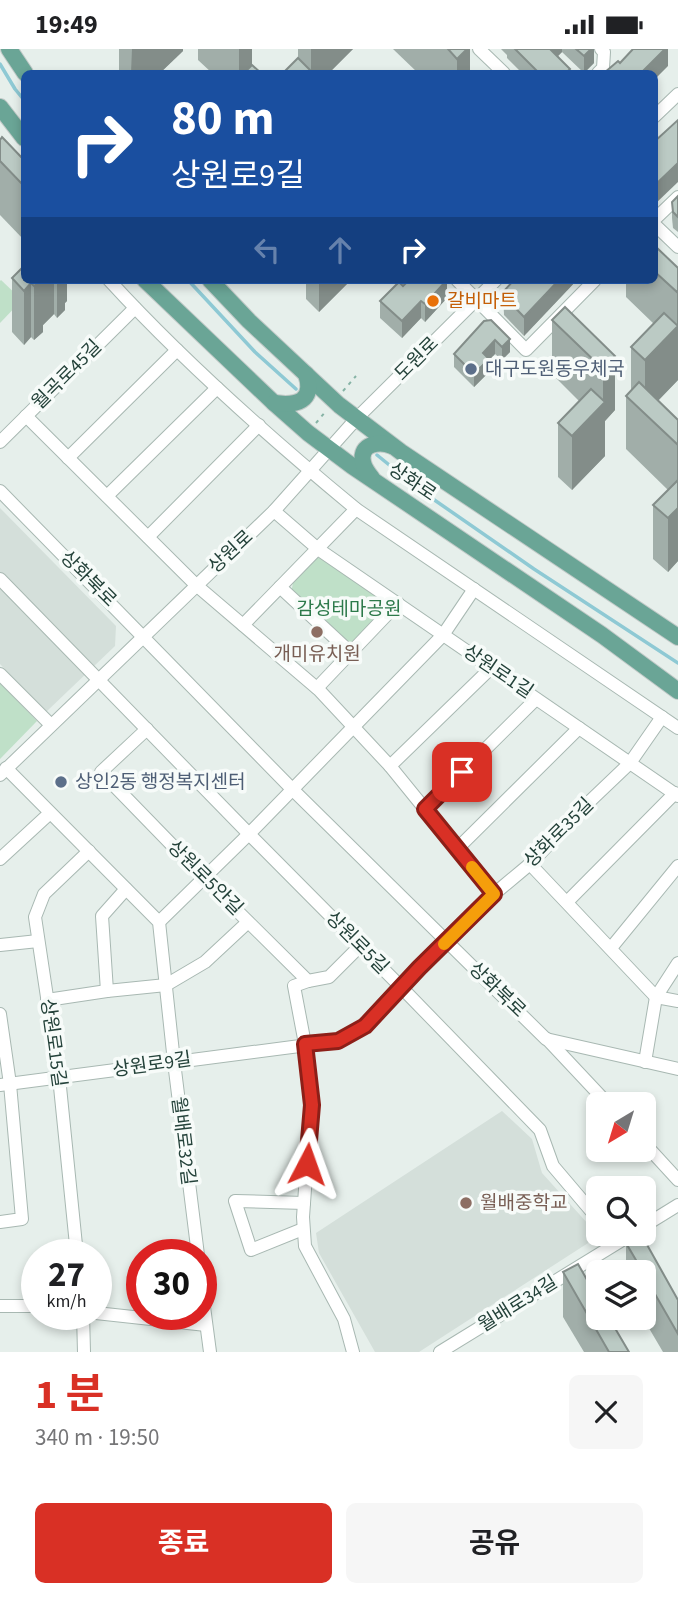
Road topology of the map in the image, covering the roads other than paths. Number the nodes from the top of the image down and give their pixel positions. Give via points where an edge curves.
1 (9, 49) edge
2 (479, 49) edge
3 (601, 49) edge
4 (23, 70) edge
5 (501, 70) edge
6 (601, 70) edge
7 (678, 94) edge
8 (0, 107) edge
9 (658, 113) edge
10 (21, 134) edge
11 (678, 197) edge
12 (658, 218) edge
13 (658, 226) edge
14 (678, 247) edge
15 (113, 284) edge
16 (149, 284) edge
17 (214, 284) edge
18 (461, 284) edge
19 (492, 284) edge
20 (591, 284) edge
21 (477, 300) junction
22 (135, 308) junction
23 (177, 350) junction
24 (306, 374) junction
25 (217, 388) junction
26 (274, 403) junction
27 (26, 416) junction
28 (357, 418) junction
29 (259, 425) junction
30 (0, 442) edge
31 (395, 447) junction
32 (330, 450) junction
33 (68, 457) junction
34 (310, 471) junction
35 (374, 481) junction
36 (0, 491) edge
37 (107, 496) junction
38 (356, 509) junction
39 (274, 511) junction
40 (148, 537) junction
41 (318, 549) junction
42 (0, 579) edge
43 (196, 585) junction
44 (280, 587) junction
45 (474, 589) junction
46 (398, 603) junction
47 (243, 625) junction
48 (443, 635) junction
49 (144, 636) junction
50 (678, 637) edge
51 (351, 653) junction
52 (491, 668) junction
53 (0, 674) edge
54 (98, 679) junction
55 (317, 688) junction
56 (678, 691) edge
57 (536, 698) junction
58 (662, 717) junction
59 (51, 725) junction
60 (354, 727) junction
61 (579, 728) junction
62 (678, 728) edge
63 (147, 729) junction
64 (630, 763) junction
65 (390, 766) junction
66 (3, 771) edge
67 (292, 789) junction
68 (676, 795) edge
69 (425, 809) junction
70 (50, 813) junction
71 (249, 834) junction
72 (457, 849) junction
73 (89, 851) junction
74 (0, 859) edge
75 (530, 864) junction
76 (678, 866) edge
77 (204, 878) junction
78 (126, 889) junction
79 (494, 894) junction
80 (567, 902) junction
81 (159, 922) junction
82 (248, 922) junction
83 (38, 941) junction
84 (447, 941) junction
85 (0, 946) edge
86 (360, 946) junction
87 (611, 949) junction
88 (678, 963) edge
89 (309, 981) junction
90 (166, 985) junction
91 (401, 987) junction
92 (107, 991) junction
93 (656, 996) junction
94 (47, 1000) junction
95 (678, 1001) edge
96 (0, 1014) edge
97 (546, 1039) junction
98 (305, 1044) junction
99 (174, 1062) junction
100 (645, 1062) junction
101 (678, 1069) edge
102 (59, 1077) junction
103 (5, 1084) edge
104 (597, 1092) edge
105 (656, 1156) edge
106 (678, 1180) edge
107 (304, 1202) junction
108 (586, 1205) edge
109 (678, 1205) edge
110 (656, 1219) edge
111 (0, 1221) edge
112 (303, 1229) junction
113 (75, 1239) edge
114 (196, 1239) edge
115 (604, 1246) edge
116 (0, 1306) edge
117 (21, 1306) edge
118 (83, 1330) edge
119 (207, 1330) edge
120 (84, 1352) edge
121 (210, 1352) edge
122 (354, 1352) edge
123 (440, 1352) edge

1 - 4 main road
2 - 5 street
3 - 6 street
7 - 9 street
8 - 10 main road
11 - 12 street
13 - 14 street
15 - 22 street
16 - 26 main road, 상화로
17 - 24 main road, 상화로
18 - 21 street
19 - 21 street, 도원로
20 - 21 street via 526,350
21 - 28 street, 도원로
22 - 23 street
22 - 27 street, 월곡로45길
23 - 25 street
23 - 33 street
24 - 26 main road via 308,393 300,401
24 - 28 main road, 상화로
25 - 29 street
25 - 37 street
26 - 32 main road, 상화로
27 - 30 street, 월곡로45길
27 - 33 street
28 - 31 main road, 상화로
28 - 32 street, 상원로
29 - 34 street
29 - 40 street
31 - 35 main road via 372,443 365,449 363,462
31 - 50 main road, 상화로
32 - 34 street, 상원로
32 - 35 main road, 상화로
33 - 37 street
34 - 38 street
34 - 39 street, 상원로
35 - 56 main road, 상화로
36 - 49 street, 상화북로
37 - 40 street
38 - 41 street
38 - 45 street
39 - 41 street, 상원로1길
39 - 43 street, 상원로
40 - 43 street
41 - 44 street
41 - 46 street, 상원로1길
42 - 54 street
43 - 47 street
43 - 49 street, 상원로
44 - 47 street
44 - 51 street
45 - 48 street
45 - 58 street
46 - 48 street, 상원로1길
46 - 51 street
47 - 55 street
48 - 52 street, 상원로1길
48 - 60 street
49 - 54 street, 상원로
49 - 67 street, 상화북로
51 - 55 street
52 - 57 street, 상원로1길
52 - 65 street
53 - 59 street
54 - 59 street, 상원로
54 - 63 street, 상원로5길
55 - 60 street
57 - 61 street, 상원로1길
57 - 69 street
58 - 62 street
58 - 64 street, 상화로35길
59 - 66 street, 상원로
60 - 65 street
60 - 67 street
61 - 64 street, 상원로1길
61 - 72 street
63 - 71 street, 상원로5길
63 - 77 street, 상원로5안길 via 101,772
64 - 68 street, 상원로1길
64 - 75 street, 상화로35길
65 - 69 street
66 - 70 street
67 - 71 street
67 - 84 street, 상화북로
68 - 80 street
69 - 72 street
70 - 73 street
70 - 74 street
71 - 77 street
71 - 86 street, 상원로5길
72 - 79 street
73 - 78 street
73 - 83 street, 상원로15길 via 44,894 34,918
75 - 79 street, 상화로35길
75 - 80 street
76 - 87 street
77 - 81 street
77 - 82 street, 상원로5안길
78 - 81 street
78 - 92 street via 102,916
79 - 84 street, 상화로35길
80 - 87 street
81 - 90 street, 월배로32길
82 - 89 street, 상원로5안길
82 - 90 street via 205,962
83 - 85 street
83 - 94 street, 상원로15길
84 - 91 street, 상원로9길
84 - 97 street, 상화북로
86 - 89 street via 329,977
86 - 91 street, 상원로5길
87 - 93 street
88 - 93 street
89 - 98 street via 294,986
90 - 92 street
90 - 99 street, 월배로32길
91 - 98 street, 상원로9길 via 365,1026 338,1041
91 - 108 street, 상원로5길 via 540,1130 553,1166
92 - 94 street
93 - 95 street
93 - 100 street
94 - 102 street, 상원로15길
96 - 103 street
97 - 100 street
97 - 104 street, 상화북로
98 - 99 street, 상원로9길
98 - 107 street via 312,1105
99 - 102 street, 상원로9길
99 - 114 street, 월배로32길
100 - 101 street
102 - 103 street, 상원로9길
102 - 113 street, 상원로15길
103 - 111 street via 22,1219
105 - 106 street
107 - 112 street
107 - 112 street via 235,1201 251,1250
109 - 110 street
112 - 122 street via 305,1247 344,1319
115 - 123 street, 월배로34길
116 - 117 street
118 - 120 street
119 - 121 street

